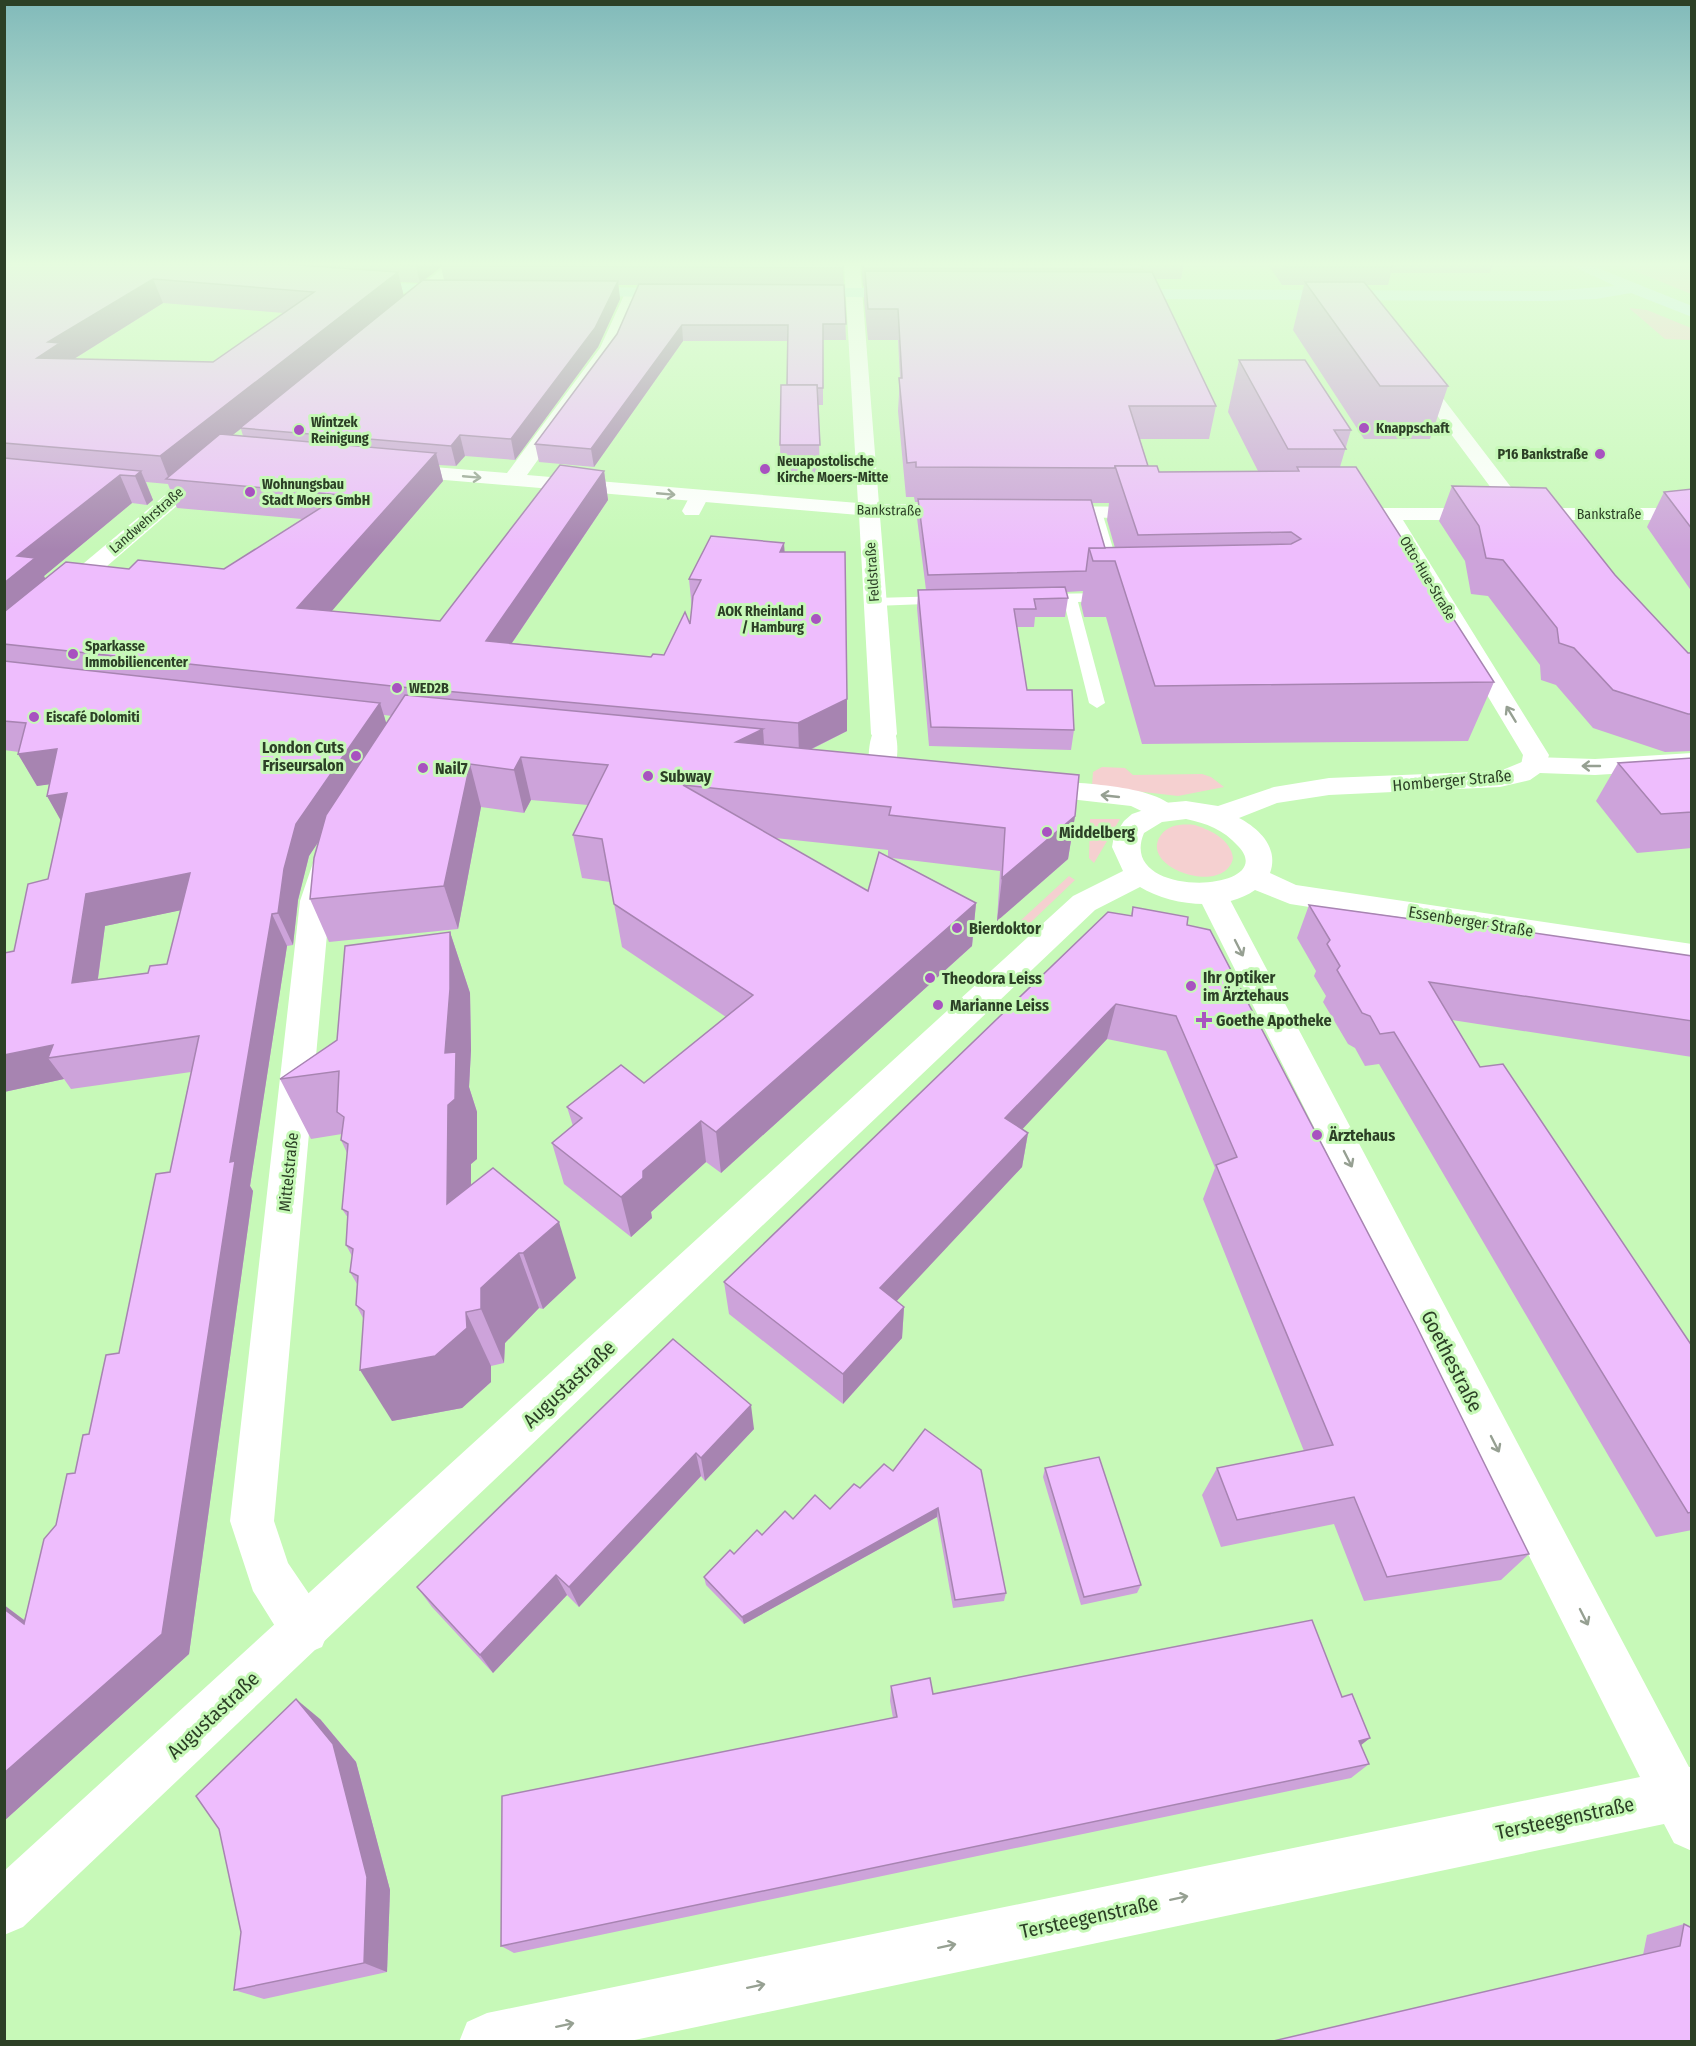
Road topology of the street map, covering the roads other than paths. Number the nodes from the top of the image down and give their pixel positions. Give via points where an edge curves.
1 (600, 359) edge
2 (858, 359) edge
3 (1405, 359) edge
4 (225, 454) edge
5 (374, 468) edge
6 (512, 481) junction
7 (155, 492) dead end
8 (176, 494) junction
9 (868, 510) junction
10 (987, 511) edge
11 (1035, 512) edge
12 (1095, 512) junction
13 (1166, 513) edge
14 (1318, 514) edge
15 (1389, 514) junction
16 (1521, 514) junction
17 (1692, 514) edge
18 (1070, 598) junction
19 (1024, 599) edge
20 (967, 600) edge
21 (875, 602) junction
22 (4, 643) edge
23 (1097, 703) dead end
24 (884, 734) joint
25 (1692, 761) edge
26 (1534, 765) junction
27 (882, 772) edge
28 (1012, 786) edge
29 (1166, 812) junction
30 (1214, 816) junction
31 (337, 838) edge
32 (1142, 874) junction
33 (1254, 878) junction
34 (1213, 896) junction
35 (1692, 955) edge
36 (305, 1630) junction
37 (1686, 1804) edge
38 (4, 1908) edge
39 (487, 2042) edge

1 - 6 street
2 - 9 street, Feldstraße
3 - 16 street
4 - 8 street, Landwehrstraße
5 -> 6 street, Bankstraße
6 -> 9 street, Bankstraße via 696,504
7 - 8 street
8 - 22 street, Landwehrstraße
9 - 10 street, Bankstraße
9 - 21 street, Feldstraße
11 - 12 street
12 - 13 street
12 - 18 lane via 1126,597
14 - 15 street, Bankstraße
15 - 16 street, Bankstraße
26 -> 15 street, Otto-Hue-Straße via 1536,755
16 - 17 street, Bankstraße
18 - 19 lane
18 - 23 lane
20 - 21 lane
21 - 24 street, Feldstraße
24 - 27 street, Feldstraße
25 -> 26 street, Homberger Straße via 1595,767
26 - 30 street, Homberger Straße via 1500,779 1305,789 1257,800
29 -> 28 street via 1131,798
29 - 30 street via 1187,810
29 - 32 street via 1152,815 1130,831 1126,847
30 - 33 street via 1233,824 1252,840 1260,861
31 - 36 street, Mittelstraße via 326,857 315,901 252,1521 269,1575
32 - 34 street via 1165,888
32 - 36 street, Augustastraße via 1084,903
33 - 34 street via 1237,890
33 - 35 street, Essenberger Straße via 1290,894
34 -> 37 street, Goethestraße
36 - 38 street, Augustastraße
39 -> 37 street, Tersteegenstraße

